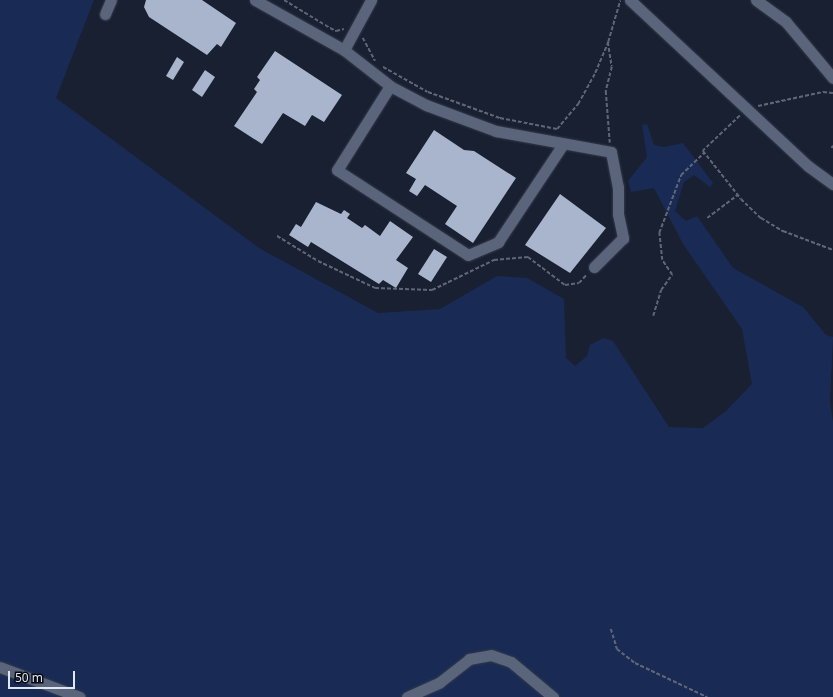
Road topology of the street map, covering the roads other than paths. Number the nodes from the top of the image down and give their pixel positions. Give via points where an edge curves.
1 (111, 0) edge
2 (256, 0) edge
3 (371, 0) edge
4 (630, 0) edge
5 (756, 0) edge
6 (105, 14) dead end
7 (344, 50) junction
8 (833, 78) edge
9 (390, 86) junction
10 (563, 144) junction
11 (833, 184) edge
12 (594, 267) road end
13 (0, 667) edge
14 (80, 697) edge
15 (407, 697) edge
16 (553, 697) edge

1 - 6 street
2 - 7 street
3 - 7 street
4 - 11 street via 808,166
5 - 8 street via 786,22
7 - 9 street
9 - 10 street via 426,105 496,131
9 - 10 street via 337,170 468,255 498,242
10 - 12 street via 610,152 618,187 618,214 623,238
13 - 14 street
15 - 16 street via 440,682 469,659 491,655 511,662

